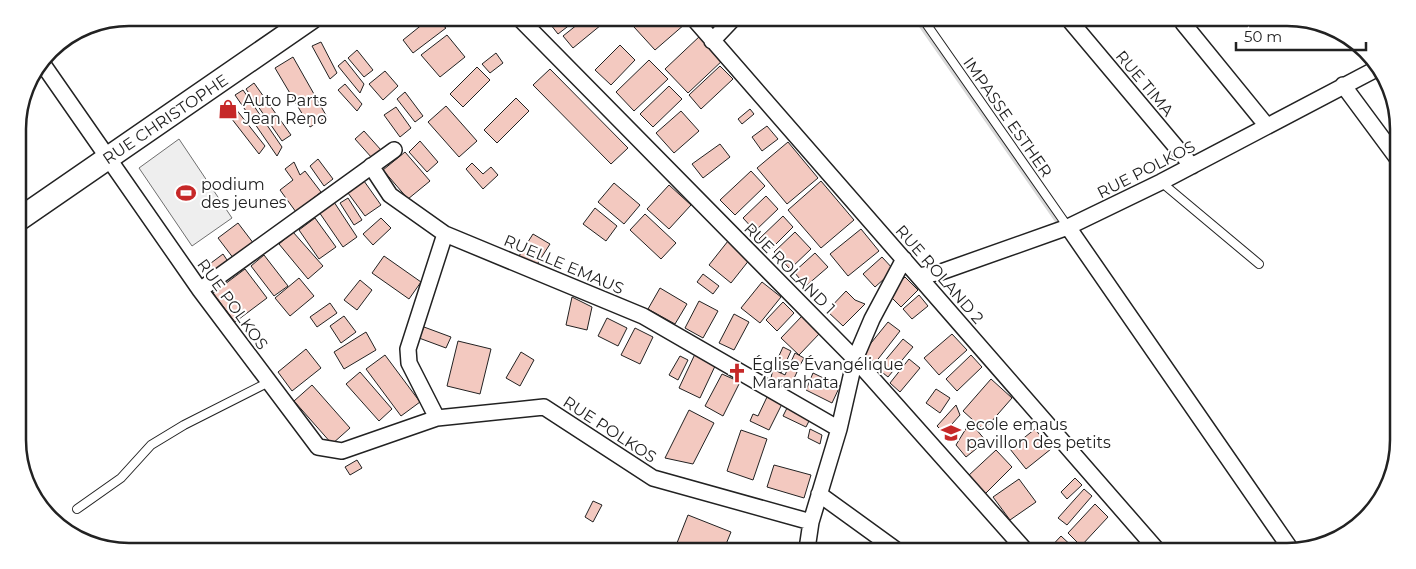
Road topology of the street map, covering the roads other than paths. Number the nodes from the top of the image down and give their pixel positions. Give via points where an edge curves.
1 (299, 26) edge
2 (526, 26) edge
3 (700, 26) edge
4 (726, 26) edge
5 (928, 26) edge
6 (1074, 26) edge
7 (1185, 26) edge
8 (712, 41) junction
9 (46, 69) edge
10 (1371, 71) edge
11 (1343, 86) junction
12 (1268, 126) junction
13 (1390, 149) edge
14 (394, 150) dead end
15 (108, 158) junction
16 (371, 166) junction
17 (1192, 166) junction
18 (1161, 182) junction
19 (26, 214) edge
20 (1064, 229) junction
21 (445, 234) junction
22 (904, 260) junction
23 (1259, 264) dead end
24 (919, 276) junction
25 (200, 290) junction
26 (855, 359) junction
27 (269, 382) junction
28 (437, 418) junction
29 (839, 429) junction
30 (819, 494) junction
31 (77, 509) dead end
32 (811, 522) junction
33 (807, 543) edge
34 (887, 543) edge
35 (1019, 543) edge
36 (1151, 543) edge
37 (1286, 543) edge

1 - 15 street, RUE CHRISTOPHE
2 - 26 street, RUE ROLAND 1
3 - 8 street, RUE ROLAND 2
4 - 8 street
5 - 20 lane, IMPASSE ESTHER
6 - 17 street, RUE TIMA
7 - 12 street
8 - 22 street, RUE ROLAND 2
9 - 15 street, RUE POLKOS
10 - 11 street, RUE POLKOS
11 - 12 street, RUE POLKOS
11 - 13 street
12 - 17 street, RUE POLKOS
14 - 16 street
15 - 19 street, RUE CHRISTOPHE
15 - 25 street, RUE POLKOS
16 - 21 street, RUELLE EMAUS via 390,195
16 - 25 street
17 - 18 street, RUE POLKOS
18 - 20 street, RUE POLKOS
18 - 23 lane
20 - 24 street, RUE POLKOS via 941,272
20 - 37 street
21 - 28 street via 408,350 409,363
21 - 29 street, RUELLE EMAUS via 643,316
22 - 24 street, RUE ROLAND 2
22 - 26 street via 872,319
24 - 36 street, RUE ROLAND 2
25 - 27 street, RUE POLKOS
26 - 29 street
26 - 35 street, RUE ROLAND 1
27 - 28 street, RUE POLKOS via 318,447 342,451
27 - 31 lane via 151,445 121,478
28 - 32 street, RUE POLKOS via 544,407 653,478
29 - 30 street
30 - 32 street
30 - 34 street
32 - 33 street

